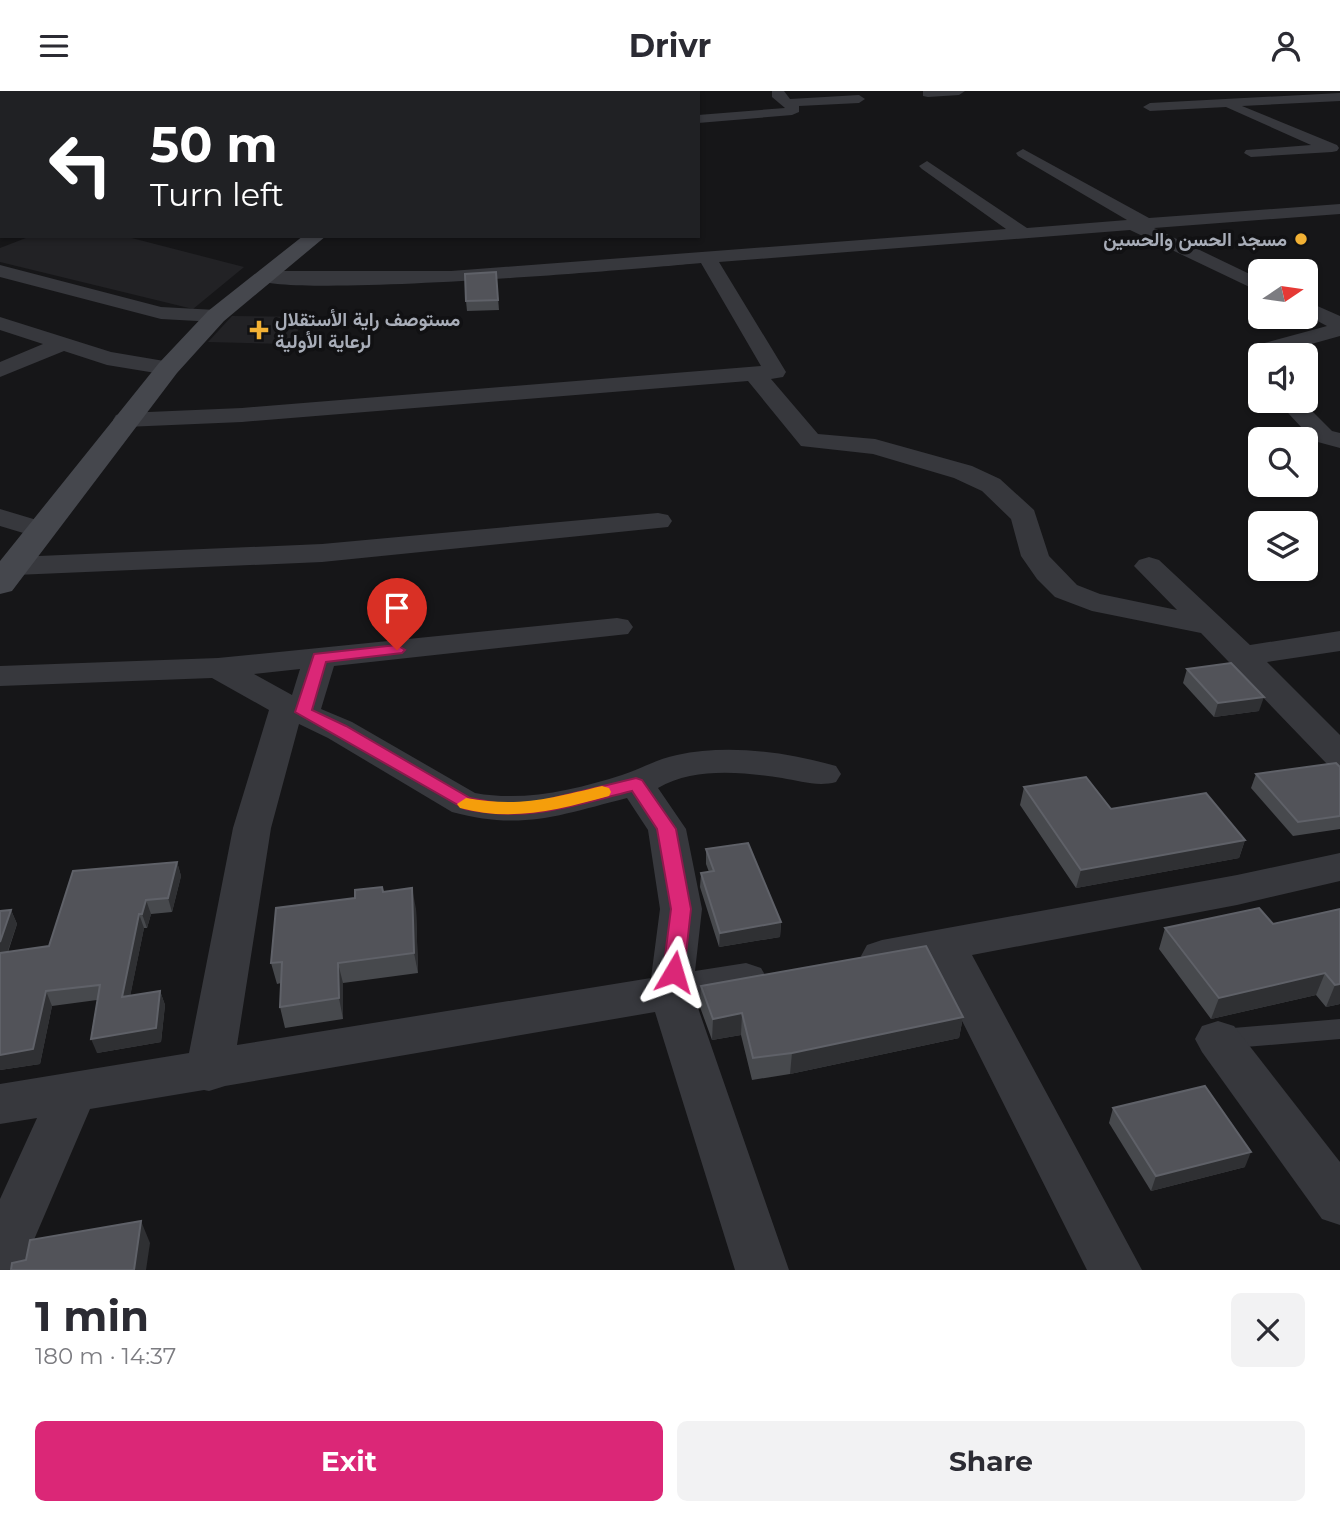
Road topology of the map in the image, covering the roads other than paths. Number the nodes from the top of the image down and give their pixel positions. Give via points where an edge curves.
1 (778, 91) edge
2 (959, 91) edge
3 (928, 93) dead end
4 (1340, 97) edge
5 (859, 99) dead end
6 (788, 103) junction
7 (1225, 103) junction
8 (1150, 107) dead end
9 (700, 119) edge
10 (1298, 121) dead end
11 (1271, 123) junction
12 (1336, 148) edge
13 (1023, 153) dead end
14 (1251, 153) dead end
15 (927, 166) dead end
16 (1340, 209) edge
17 (1138, 224) junction
18 (1023, 233) junction
19 (313, 238) edge
20 (706, 257) junction
21 (0, 271) edge
22 (262, 277) junction
23 (1248, 280) edge
24 (1318, 313) edge
25 (216, 316) junction
26 (4, 327) edge
27 (1340, 328) edge
28 (64, 343) junction
29 (1291, 343) edge
30 (168, 368) junction
31 (0, 370) edge
32 (756, 376) junction
33 (1301, 413) edge
34 (125, 420) junction
35 (1340, 441) edge
36 (0, 517) edge
37 (658, 521) dead end
38 (40, 530) junction
39 (1149, 566) dead end
40 (7, 575) edge
41 (1212, 626) junction
42 (617, 627) dead end
43 (1340, 641) edge
44 (1243, 656) junction
45 (320, 658) junction
46 (218, 668) junction
47 (0, 675) edge
48 (295, 709) junction
49 (1340, 756) edge
50 (823, 774) dead end
51 (636, 784) junction
52 (1340, 867) edge
53 (944, 945) junction
54 (849, 962) edge
55 (780, 974) edge
56 (671, 993) junction
57 (1340, 1029) edge
58 (1218, 1039) joint
59 (209, 1072) junction
60 (73, 1092) junction
61 (0, 1104) edge
62 (1340, 1202) edge
63 (0, 1258) edge
64 (762, 1270) edge
65 (1115, 1270) edge

1 - 6 street
2 - 3 street
4 - 7 street
5 - 6 street
6 - 9 street via 792,111
7 - 8 street
7 - 11 street
10 - 11 street
11 - 12 street
12 - 14 street
13 - 17 street
15 - 18 street
16 - 17 street
17 - 18 street
17 - 23 street
18 - 20 street
19 - 22 main road
20 - 22 street via 422,279
20 - 32 street via 775,369
21 - 25 street via 161,313
22 - 25 main road
24 - 27 street
25 - 30 main road
26 - 28 street
27 - 29 street
28 - 30 street via 127,363
28 - 31 street
30 - 34 main road
32 - 34 street
32 - 41 street via 810,442 875,447 938,463 991,485 1024,516 1035,556 1066,591 1092,603
33 - 35 street via 1323,436
34 - 38 main road
36 - 38 street
37 - 40 street via 322,553
38 - 40 main road
39 - 41 street
41 - 44 street
42 - 45 street
43 - 44 street
44 - 49 street
45 - 46 street
45 - 48 street
46 - 47 street
46 - 48 street
48 - 51 street via 465,803 533,809
48 - 59 street via 252,828
50 - 51 street via 779,765 682,765 646,776
51 - 56 street via 667,829 681,909
52 - 53 street
53 - 54 street
53 - 65 street
55 - 56 street
56 - 59 street
56 - 64 street
57 - 58 lane
58 - 62 street
59 - 60 street
60 - 61 street
60 - 63 street

